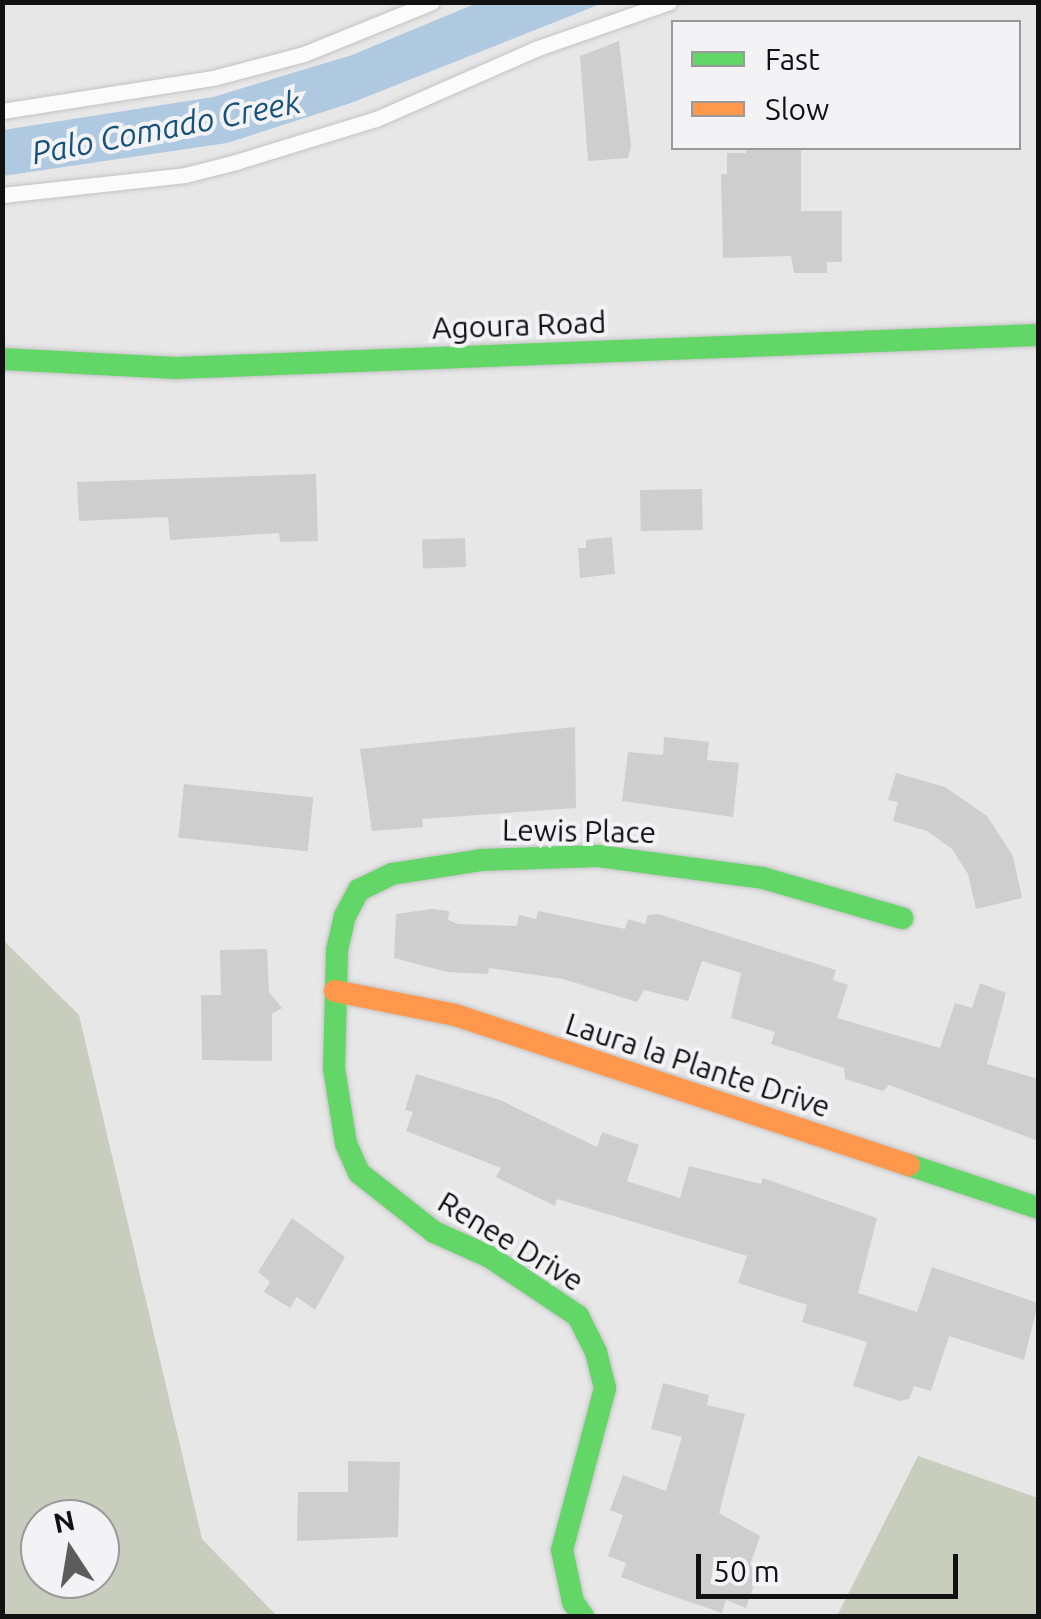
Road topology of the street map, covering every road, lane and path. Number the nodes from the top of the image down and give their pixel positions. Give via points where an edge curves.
1 (432, 2) edge
2 (669, 2) edge
3 (2, 111) edge
4 (2, 195) edge
5 (1038, 335) edge
6 (2, 359) edge
7 (902, 918) dead end
8 (335, 991) junction
9 (1038, 1208) edge
10 (583, 1616) edge

1 - 3 lane via 304,54 213,78
2 - 4 lane via 538,48 376,119 236,162 185,175
5 - 6 street, Agoura Road via 176,368
7 - 8 street, Lewis Place via 763,878 671,863 598,856 481,860 392,874 359,890 345,916
8 - 9 street, Laura la Plante Drive via 456,1015
8 - 10 street, Renee Drive via 334,1068 346,1144 359,1173 434,1232 490,1258 578,1316 596,1352 605,1388 562,1550 573,1602

